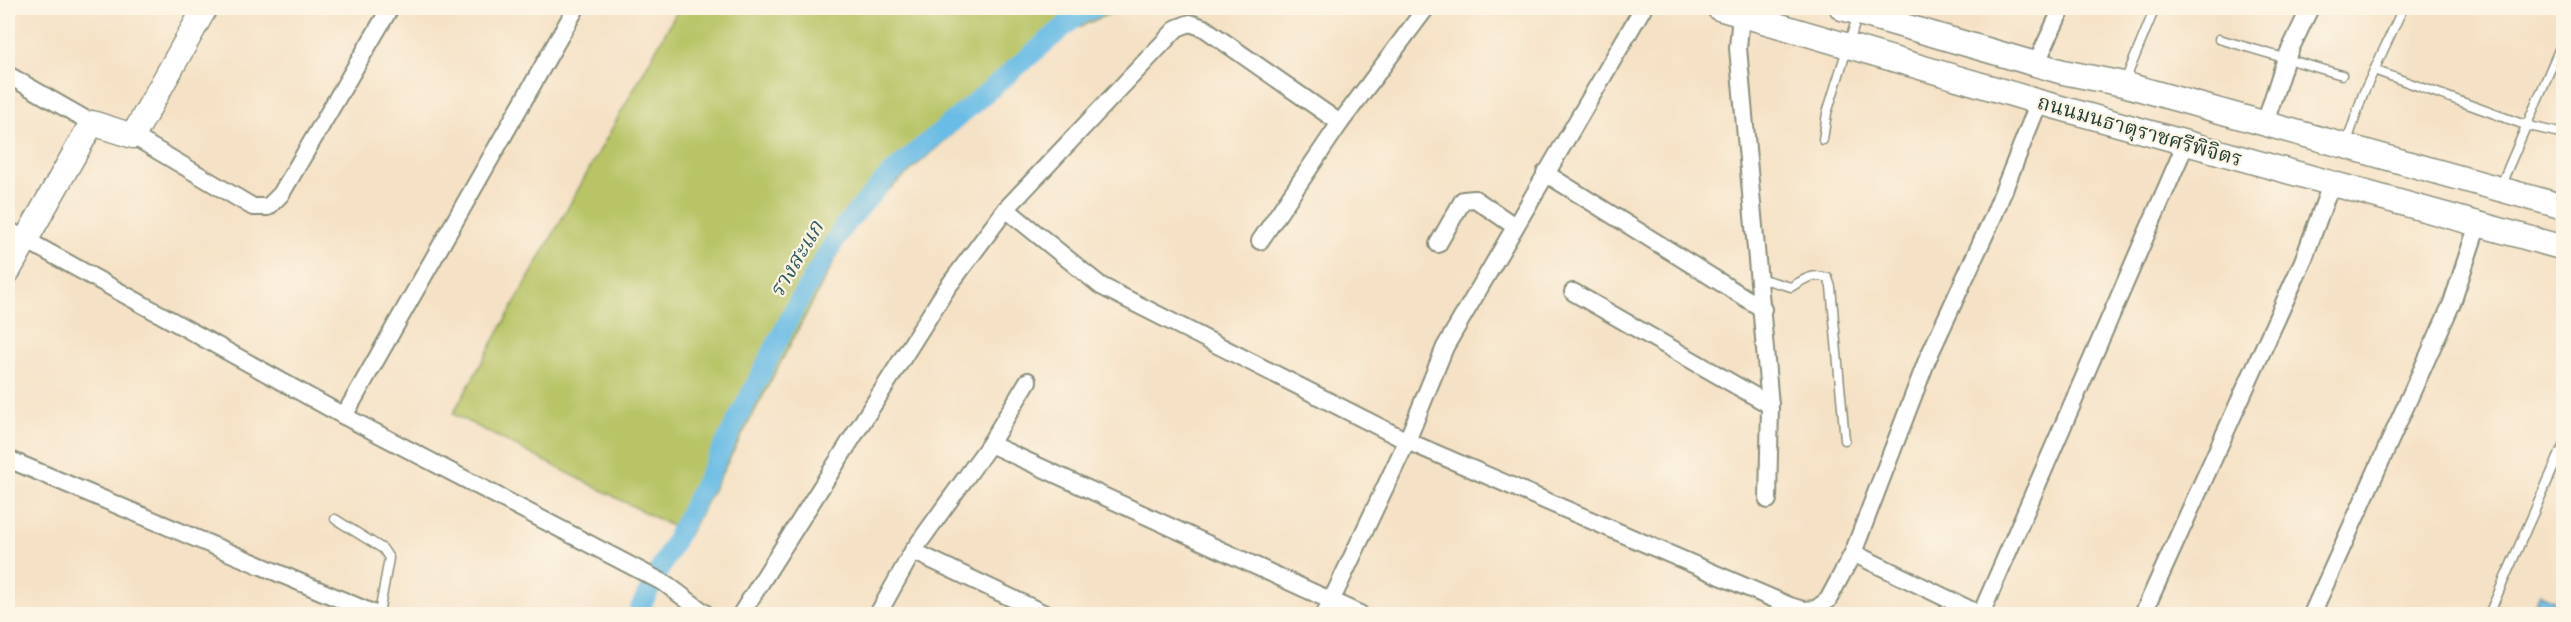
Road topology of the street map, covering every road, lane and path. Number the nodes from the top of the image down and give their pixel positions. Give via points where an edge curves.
1 (205, 8) edge
2 (390, 8) edge
3 (576, 8) edge
4 (1425, 8) edge
5 (1643, 8) edge
6 (2062, 8) edge
7 (2155, 8) edge
8 (2310, 8) edge
9 (2403, 8) edge
10 (1730, 10) edge
11 (1850, 10) edge
12 (2564, 38) edge
13 (2219, 39) dead end
14 (1849, 45) junction
15 (2286, 58) junction
16 (2036, 64) junction
17 (2374, 70) junction
18 (8, 75) edge
19 (2342, 75) dead end
20 (2123, 84) junction
21 (2039, 102) junction
22 (92, 123) junction
23 (1340, 123) junction
24 (2265, 123) junction
25 (2525, 125) junction
26 (2564, 134) edge
27 (133, 136) junction
28 (1822, 140) dead end
29 (2186, 143) junction
30 (2346, 145) junction
31 (1545, 173) junction
32 (2332, 182) junction
33 (2499, 189) junction
34 (2564, 207) edge
35 (1006, 209) junction
36 (2478, 224) junction
37 (1514, 225) junction
38 (16, 235) edge
39 (1260, 241) dead end
40 (1438, 244) dead end
41 (2564, 248) edge
42 (8, 271) edge
43 (1758, 278) junction
44 (1573, 292) dead end
45 (1763, 309) junction
46 (1028, 381) dead end
47 (1770, 405) junction
48 (344, 416) junction
49 (1845, 440) dead end
50 (1407, 441) junction
51 (990, 444) junction
52 (2564, 444) edge
53 (8, 459) edge
54 (1768, 500) dead end
55 (335, 519) dead end
56 (913, 552) junction
57 (1853, 553) junction
58 (1329, 608) edge
59 (1790, 610) edge
60 (377, 615) edge
61 (706, 615) edge
62 (741, 615) edge
63 (878, 615) edge
64 (1046, 615) edge
65 (1360, 615) edge
66 (1980, 615) edge
67 (2143, 615) edge
68 (2312, 615) edge
69 (2489, 615) edge

1 - 27 street
2 - 27 street via 281,194 268,207 253,207
3 - 48 street
4 - 23 street
5 - 31 street
6 - 16 street
7 - 20 lane
8 - 15 street
9 - 17 lane
10 - 14 street, ถนนมนธาตุราชศรีพิจิตร
10 - 43 street via 1737,48
11 - 14 lane
11 - 16 street, ถนนมนธาตุราชศรีพิจิตร
12 - 25 lane
13 - 15 lane
14 - 21 street, ถนนมนธาตุราชศรีพิจิตร
14 - 28 lane
15 - 19 lane
15 - 24 street
16 - 20 street, ถนนมนธาตุราชศรีพิจิตร
17 - 25 lane
17 - 30 lane
18 - 22 street
20 - 24 street, ถนนมนธาตุราชศรีพิจิตร
21 - 29 street, ถนนมนธาตุราชศรีพิจิตร
21 - 57 street via 1993,218 1927,360
22 - 27 street
22 - 38 street
23 - 35 street via 1190,22 1177,28
23 - 39 street
24 - 30 street, ถนนมนธาตุราชศรีพิจิตร
25 - 26 lane
25 - 33 lane
29 - 32 street, ถนนมนธาตุราชศรีพิจิตร
29 - 66 street
30 - 33 street, ถนนมนธาตุราชศรีพิจิตร
31 - 37 street
31 - 45 street
32 - 36 street, ถนนมนธาตุราชศรีพิจิตร
32 - 67 street via 2303,261
33 - 34 street, ถนนมนธาตุราชศรีพิจิตร
35 - 50 street via 1101,286
35 - 62 street via 947,288
36 - 41 street, ถนนมนธาตุราชศรีพิจิตร
36 - 68 street via 2452,303
37 - 40 street via 1475,199 1463,200
37 - 50 street via 1445,347
38 - 42 street
38 - 48 street
43 - 45 street
43 - 49 lane via 1791,287 1807,277 1828,278
44 - 47 street
45 - 47 street
46 - 51 street
47 - 54 street
48 - 61 street via 666,584
50 - 58 street
50 - 59 street
51 - 56 street
51 - 58 street
52 - 69 lane
53 - 60 street
55 - 60 lane via 383,549 389,558
56 - 63 street
56 - 64 street
57 - 59 street via 1828,600 1816,609
57 - 66 street
58 - 65 street

